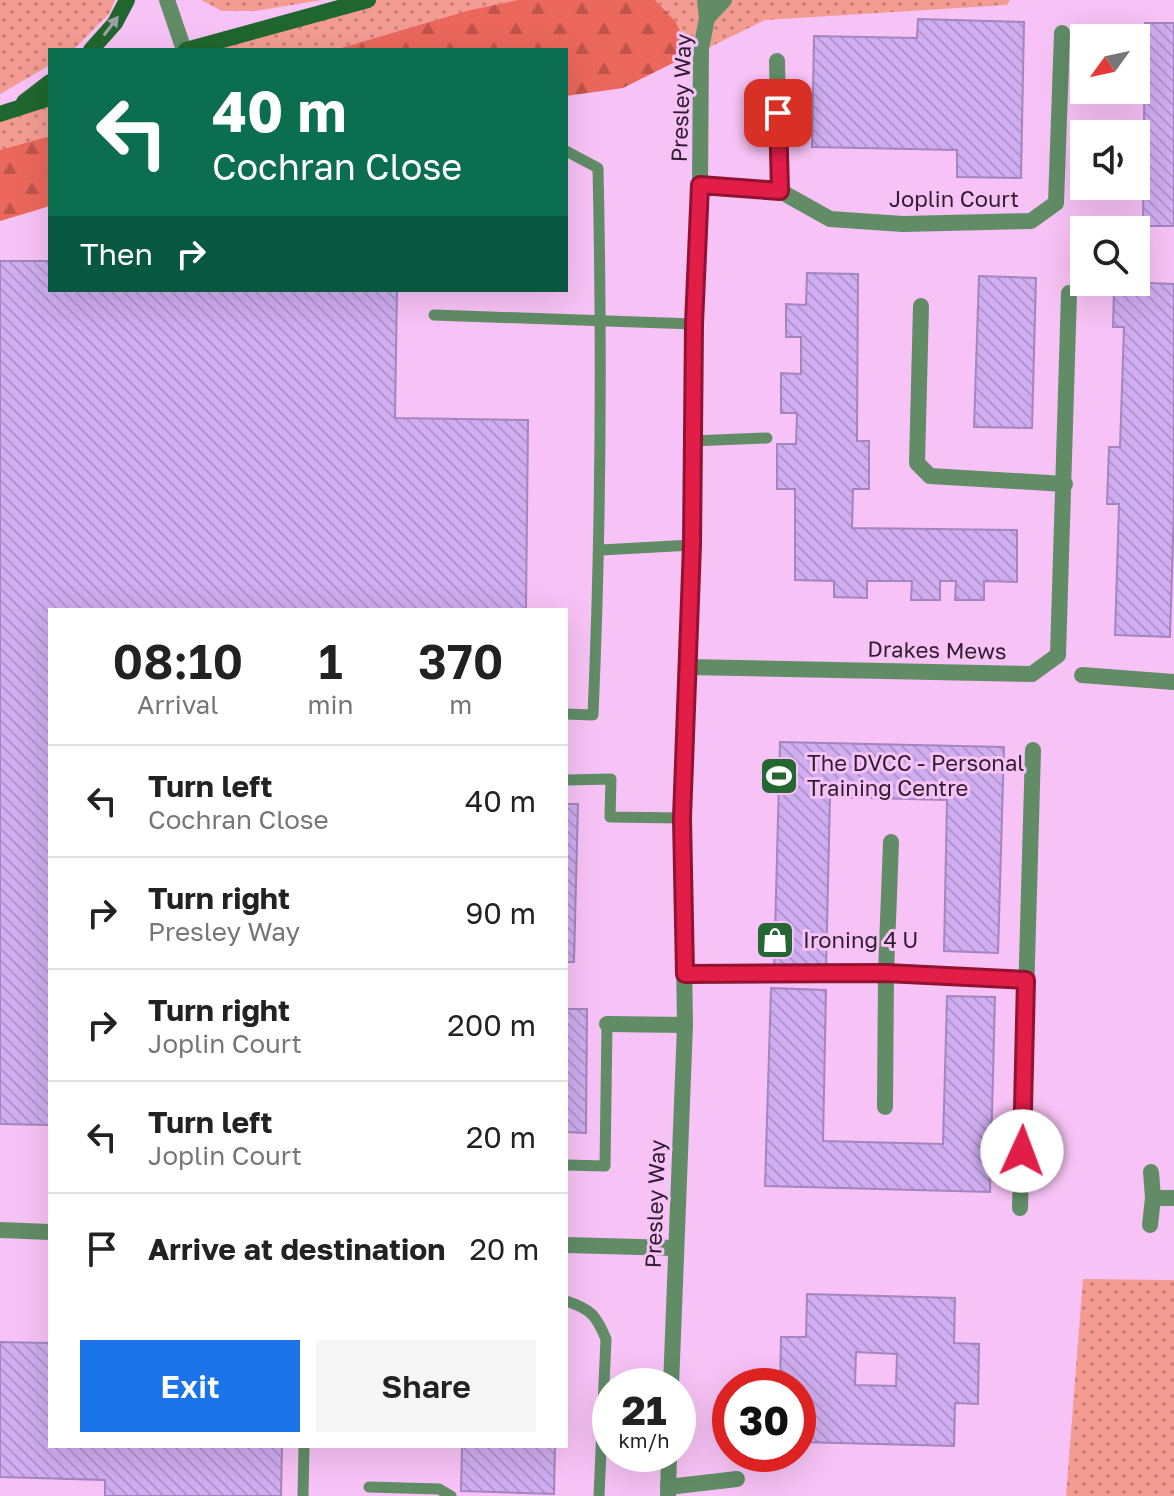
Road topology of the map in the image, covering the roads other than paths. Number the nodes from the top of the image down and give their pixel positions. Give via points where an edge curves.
1 (127, 0) edge
2 (167, 0) edge
3 (368, 0) edge
4 (705, 0) edge
5 (724, 0) edge
6 (707, 18) junction
7 (1062, 33) dead end
8 (93, 48) edge
9 (184, 48) edge
10 (192, 48) edge
11 (777, 61) dead end
12 (48, 83) edge
13 (48, 99) edge
14 (7, 112) edge
15 (568, 152) edge
16 (700, 185) junction
17 (780, 191) junction
18 (1069, 293) dead end
19 (921, 306) dead end
20 (434, 315) dead end
21 (602, 320) junction
22 (694, 324) junction
23 (767, 438) dead end
24 (692, 441) junction
25 (1065, 484) junction
26 (692, 545) junction
27 (601, 550) junction
28 (687, 667) junction
29 (1082, 675) dead end
30 (1174, 682) edge
31 (568, 714) edge
32 (1033, 750) dead end
33 (568, 780) edge
34 (682, 818) junction
35 (891, 842) dead end
36 (886, 973) junction
37 (685, 974) junction
38 (1026, 980) junction
39 (607, 1024) joint
40 (685, 1025) junction
41 (885, 1107) dead end
42 (568, 1165) edge
43 (1151, 1172) dead end
44 (1153, 1198) junction
45 (1174, 1198) edge
46 (1020, 1208) dead end
47 (1150, 1225) dead end
48 (0, 1230) edge
49 (48, 1232) edge
50 (568, 1245) edge
51 (675, 1248) junction
52 (568, 1302) edge
53 (672, 1368) edge
54 (304, 1448) edge
55 (737, 1479) dead end
56 (369, 1487) dead end
57 (668, 1491) edge
58 (303, 1496) edge
59 (451, 1496) edge
60 (599, 1496) edge

8 -> 1 street
2 - 9 street
3 - 10 street
4 - 6 street, Presley Way
5 - 6 street, Presley Way
6 - 16 street, Presley Way via 701,49
7 - 17 street, Joplin Court via 1056,203 1031,221 903,224 830,219
11 - 17 street
12 - 14 street
13 - 14 street
15 - 21 lane via 598,168
16 - 17 street, Joplin Court
16 - 22 street, Presley Way
18 - 25 street, Drakes Mews
19 - 25 street via 917,463 930,476
20 - 21 lane
21 - 22 lane
21 - 27 lane
22 - 24 street, Presley Way
23 - 24 lane
24 - 26 street, Presley Way
25 - 28 street, Drakes Mews via 1058,655 1032,674
26 - 27 lane
26 - 28 street, Presley Way
27 - 31 lane via 593,715
28 - 34 street, Presley Way
29 - 30 street
32 - 38 street
33 - 34 lane via 611,779 610,817
34 - 37 street, Presley Way
35 - 36 street
36 - 37 street
36 - 38 street
36 - 41 street
37 - 40 street, Presley Way
38 - 46 street
39 - 40 street
39 - 42 lane via 605,1166
40 - 51 street, Presley Way
43 - 44 street
44 - 45 street
44 - 47 street
48 - 49 street
50 - 51 street
51 - 53 street, Presley Way
52 - 60 lane via 586,1307 606,1339
54 - 58 lane
55 - 57 street
56 - 59 lane via 439,1489

